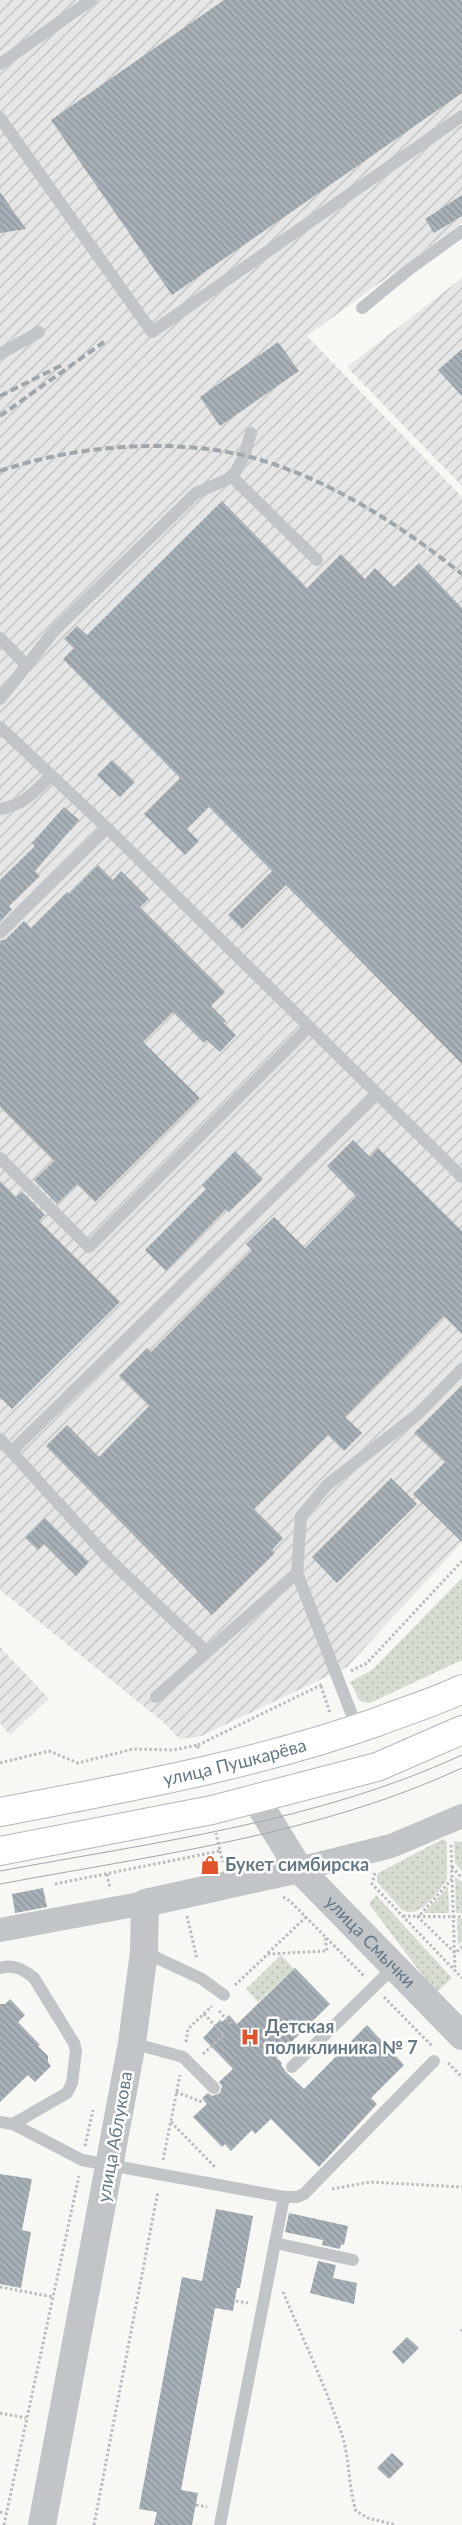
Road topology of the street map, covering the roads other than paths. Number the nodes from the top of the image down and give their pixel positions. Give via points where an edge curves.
1 (91, 0) edge
2 (0, 64) edge
3 (462, 116) edge
4 (0, 118) edge
5 (462, 231) edge
6 (362, 308) dead end
7 (39, 332) dead end
8 (0, 354) edge
9 (251, 433) dead end
10 (231, 476) junction
11 (317, 560) dead end
12 (0, 638) edge
13 (27, 666) junction
14 (0, 699) edge
15 (0, 727) edge
16 (51, 776) junction
17 (0, 809) edge
18 (107, 828) junction
19 (0, 933) edge
20 (310, 1027) junction
21 (377, 1094) junction
22 (0, 1158) edge
23 (462, 1177) edge
24 (462, 1369) edge
25 (0, 1439) edge
26 (11, 1452) junction
27 (297, 1573) junction
28 (207, 1652) junction
29 (462, 1689) edge
30 (156, 1697) dead end
31 (357, 1728) junction
32 (462, 1730) edge
33 (248, 1762) junction
34 (256, 1799) junction
35 (0, 1812) edge
36 (457, 1827) edge
37 (0, 1851) edge
38 (299, 1869) junction
39 (145, 1903) junction
40 (0, 1930) edge
41 (144, 1952) junction
42 (394, 1967) junction
43 (0, 1968) edge
44 (224, 1995) road end
45 (462, 2036) edge
46 (132, 2043) junction
47 (440, 2061) road end
48 (292, 2067) dead end
49 (214, 2088) dead end
50 (0, 2122) edge
51 (14, 2124) junction
52 (110, 2166) junction
53 (284, 2197) junction
54 (275, 2243) junction
55 (353, 2260) dead end
56 (42, 2525) edge
57 (220, 2525) edge

1 - 2 lane
3 - 4 lane via 152,332
5 - 6 lane
7 - 8 lane
9 - 10 lane via 244,456
10 - 11 lane
10 - 13 lane via 196,493 54,631
12 - 13 lane
13 - 14 lane
15 - 16 lane
16 - 17 lane via 29,798 13,807
16 - 18 lane
18 - 19 lane
18 - 20 lane
20 - 21 lane
20 - 22 lane via 89,1247
21 - 23 lane
21 - 26 lane
24 - 27 lane via 418,1414 327,1485 302,1516
25 - 26 lane
26 - 28 lane via 109,1559
27 - 28 lane
27 - 31 lane
28 - 30 lane
29 - 31 main road, улица Пушкарёва
31 - 33 main road, улица Пушкарёва
32 - 34 main road via 377,1767
33 - 34 main road, улица Смычки
33 - 35 main road, улица Пушкарёва
34 - 37 main road
34 - 38 street, улица Смычки
36 - 38 street
38 - 39 street
38 - 42 street, улица Смычки
39 - 40 street
39 - 41 street, улица Аблукова
41 - 44 lane via 202,1979
41 - 46 street, улица Аблукова
42 - 45 street, улица Смычки
42 - 48 lane
43 - 51 lane via 15,1967 34,1978 71,2037 76,2051 72,2083 67,2093
46 - 49 lane via 183,2057
46 - 52 street, улица Аблукова
47 - 53 lane via 304,2194
50 - 51 lane
51 - 52 lane via 82,2160
52 - 53 lane
52 - 56 street, улица Аблукова
53 - 54 lane
54 - 55 lane
54 - 57 lane

